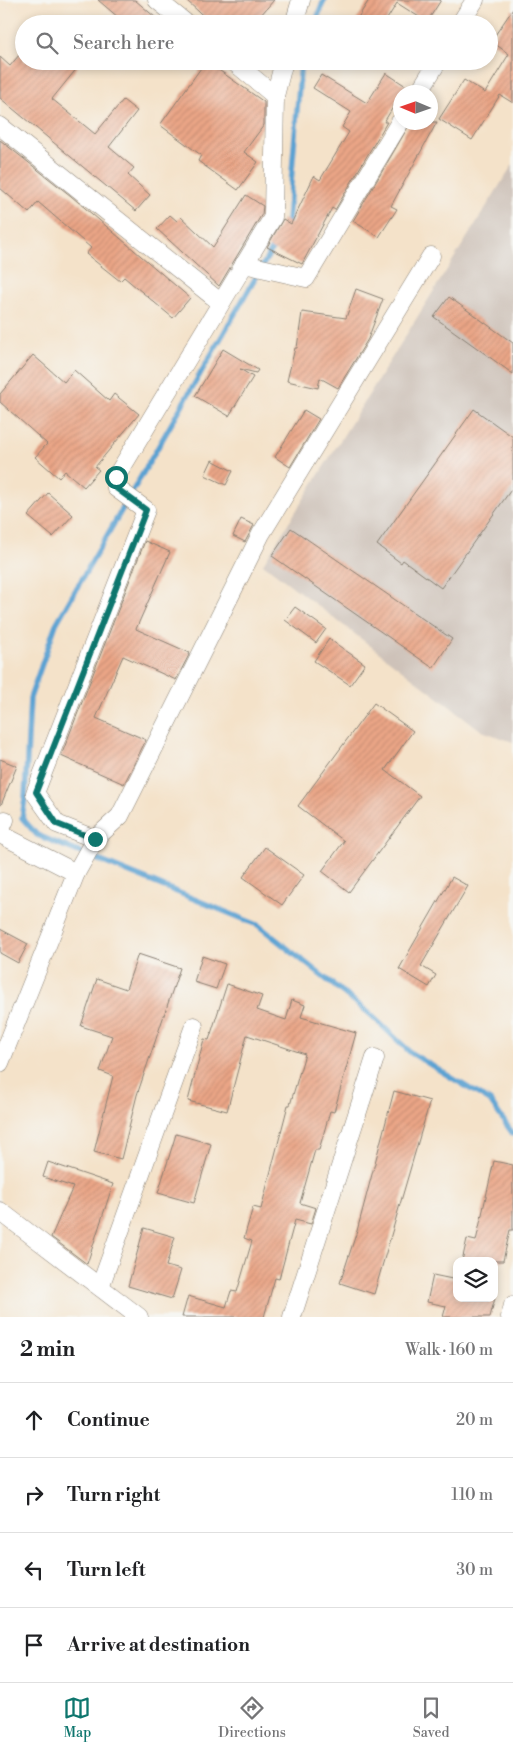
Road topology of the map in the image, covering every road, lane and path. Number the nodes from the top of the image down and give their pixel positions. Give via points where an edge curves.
1 (158, 0) edge
2 (301, 0) edge
3 (475, 0) edge
4 (176, 15) edge
5 (297, 15) edge
6 (466, 15) edge
7 (244, 70) edge
8 (282, 70) edge
9 (432, 70) edge
10 (423, 85) edge
11 (275, 96) junction
12 (0, 126) edge
13 (395, 130) edge
14 (431, 256) dead end
15 (256, 267) junction
16 (220, 302) junction
17 (2, 828) edge
18 (95, 839) junction
19 (76, 873) junction
20 (194, 1026) dead end
21 (375, 1058) dead end
22 (0, 1063) edge
23 (0, 1211) edge
24 (100, 1287) junction
25 (513, 1305) edge
26 (121, 1311) edge
27 (139, 1317) edge
28 (292, 1317) edge
29 (510, 1317) edge

1 - 4 street
2 - 5 street
3 - 6 street
7 - 11 street
8 - 11 street
9 - 10 street
11 - 15 street via 273,217
12 - 16 street
13 - 15 street via 306,278
14 - 18 street via 261,534 120,816
15 - 16 street
16 - 18 street via 116,477 116,488 146,510 36,792 57,824
17 - 19 street
18 - 19 street
19 - 22 street
20 - 24 street
21 - 28 street
23 - 24 street
24 - 26 street
25 - 29 street
26 - 27 street

